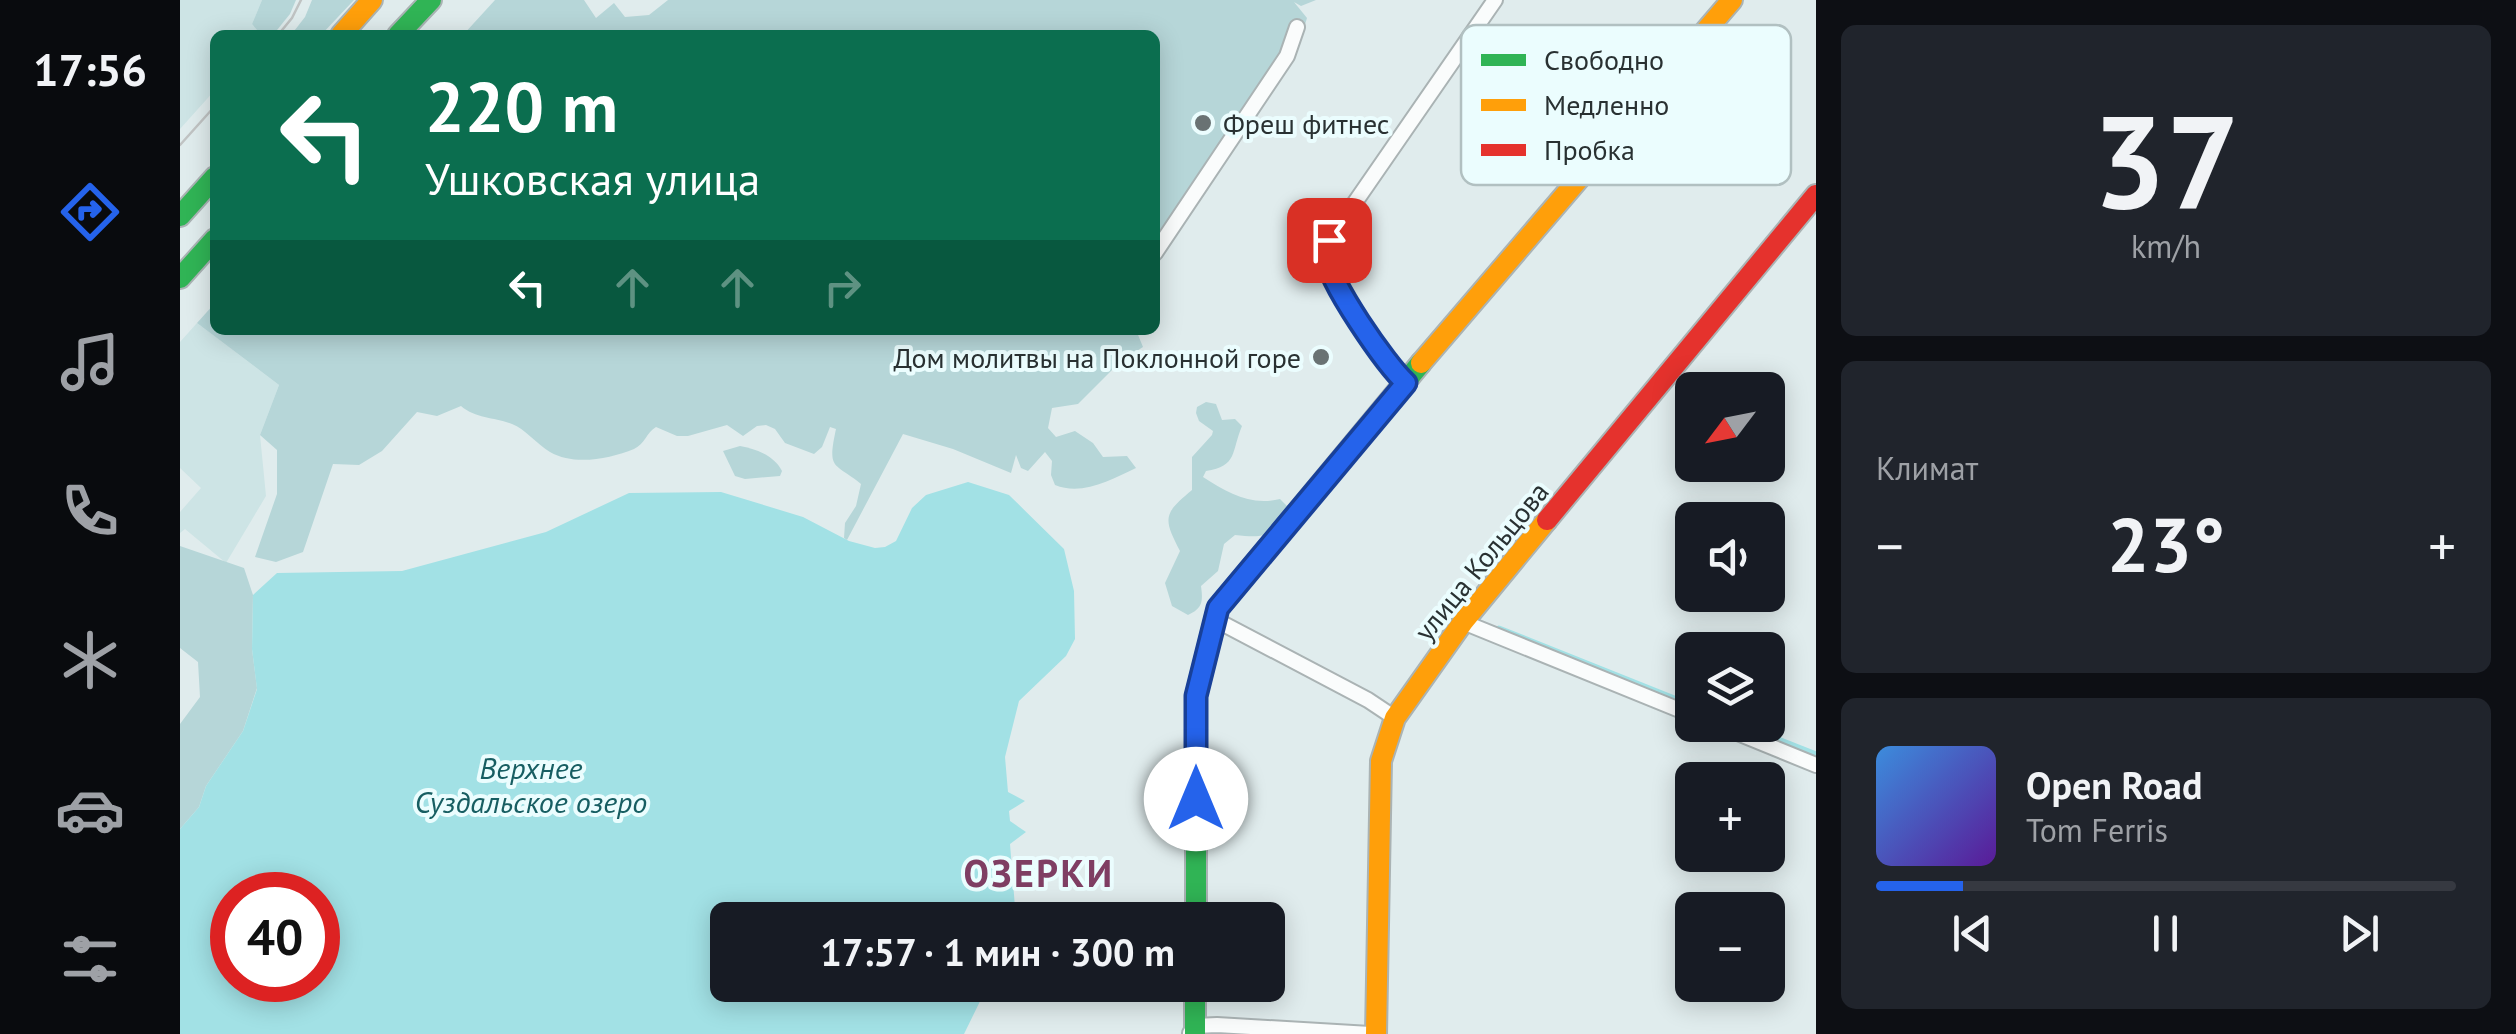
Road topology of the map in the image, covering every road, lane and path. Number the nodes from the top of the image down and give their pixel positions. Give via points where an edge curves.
1 (372, 0) edge
2 (431, 0) edge
3 (1495, 0) edge
4 (1732, 0) edge
5 (1477, 25) edge
6 (1710, 25) edge
7 (1296, 27) dead end
8 (345, 30) edge
9 (403, 30) edge
10 (1461, 48) edge
11 (210, 183) edge
12 (1571, 185) edge
13 (1816, 195) edge
14 (180, 216) edge
15 (210, 245) edge
16 (1160, 246) edge
17 (180, 278) edge
18 (1406, 383) junction
19 (1214, 619) junction
20 (1462, 622) junction
21 (1675, 708) edge
22 (1394, 718) junction
23 (1760, 742) edge
24 (1816, 765) edge
25 (1196, 902) edge
26 (1194, 1002) edge
27 (1193, 1031) edge
28 (1373, 1034) edge

1 - 8 street
2 - 9 street
3 - 5 street
4 - 6 street
7 - 16 street via 1287,56
10 - 18 street via 1337,224 1326,257 1357,319
11 - 14 street
12 - 18 street
13 - 20 street, улица Кольцова
15 - 17 street
18 - 19 street
19 - 22 street
19 - 25 street via 1196,696
20 - 21 street
20 - 22 street, улица Кольцова
22 - 28 street, улица Кольцова via 1378,800
23 - 24 street
26 - 27 street
27 - 28 street via 1218,1025

